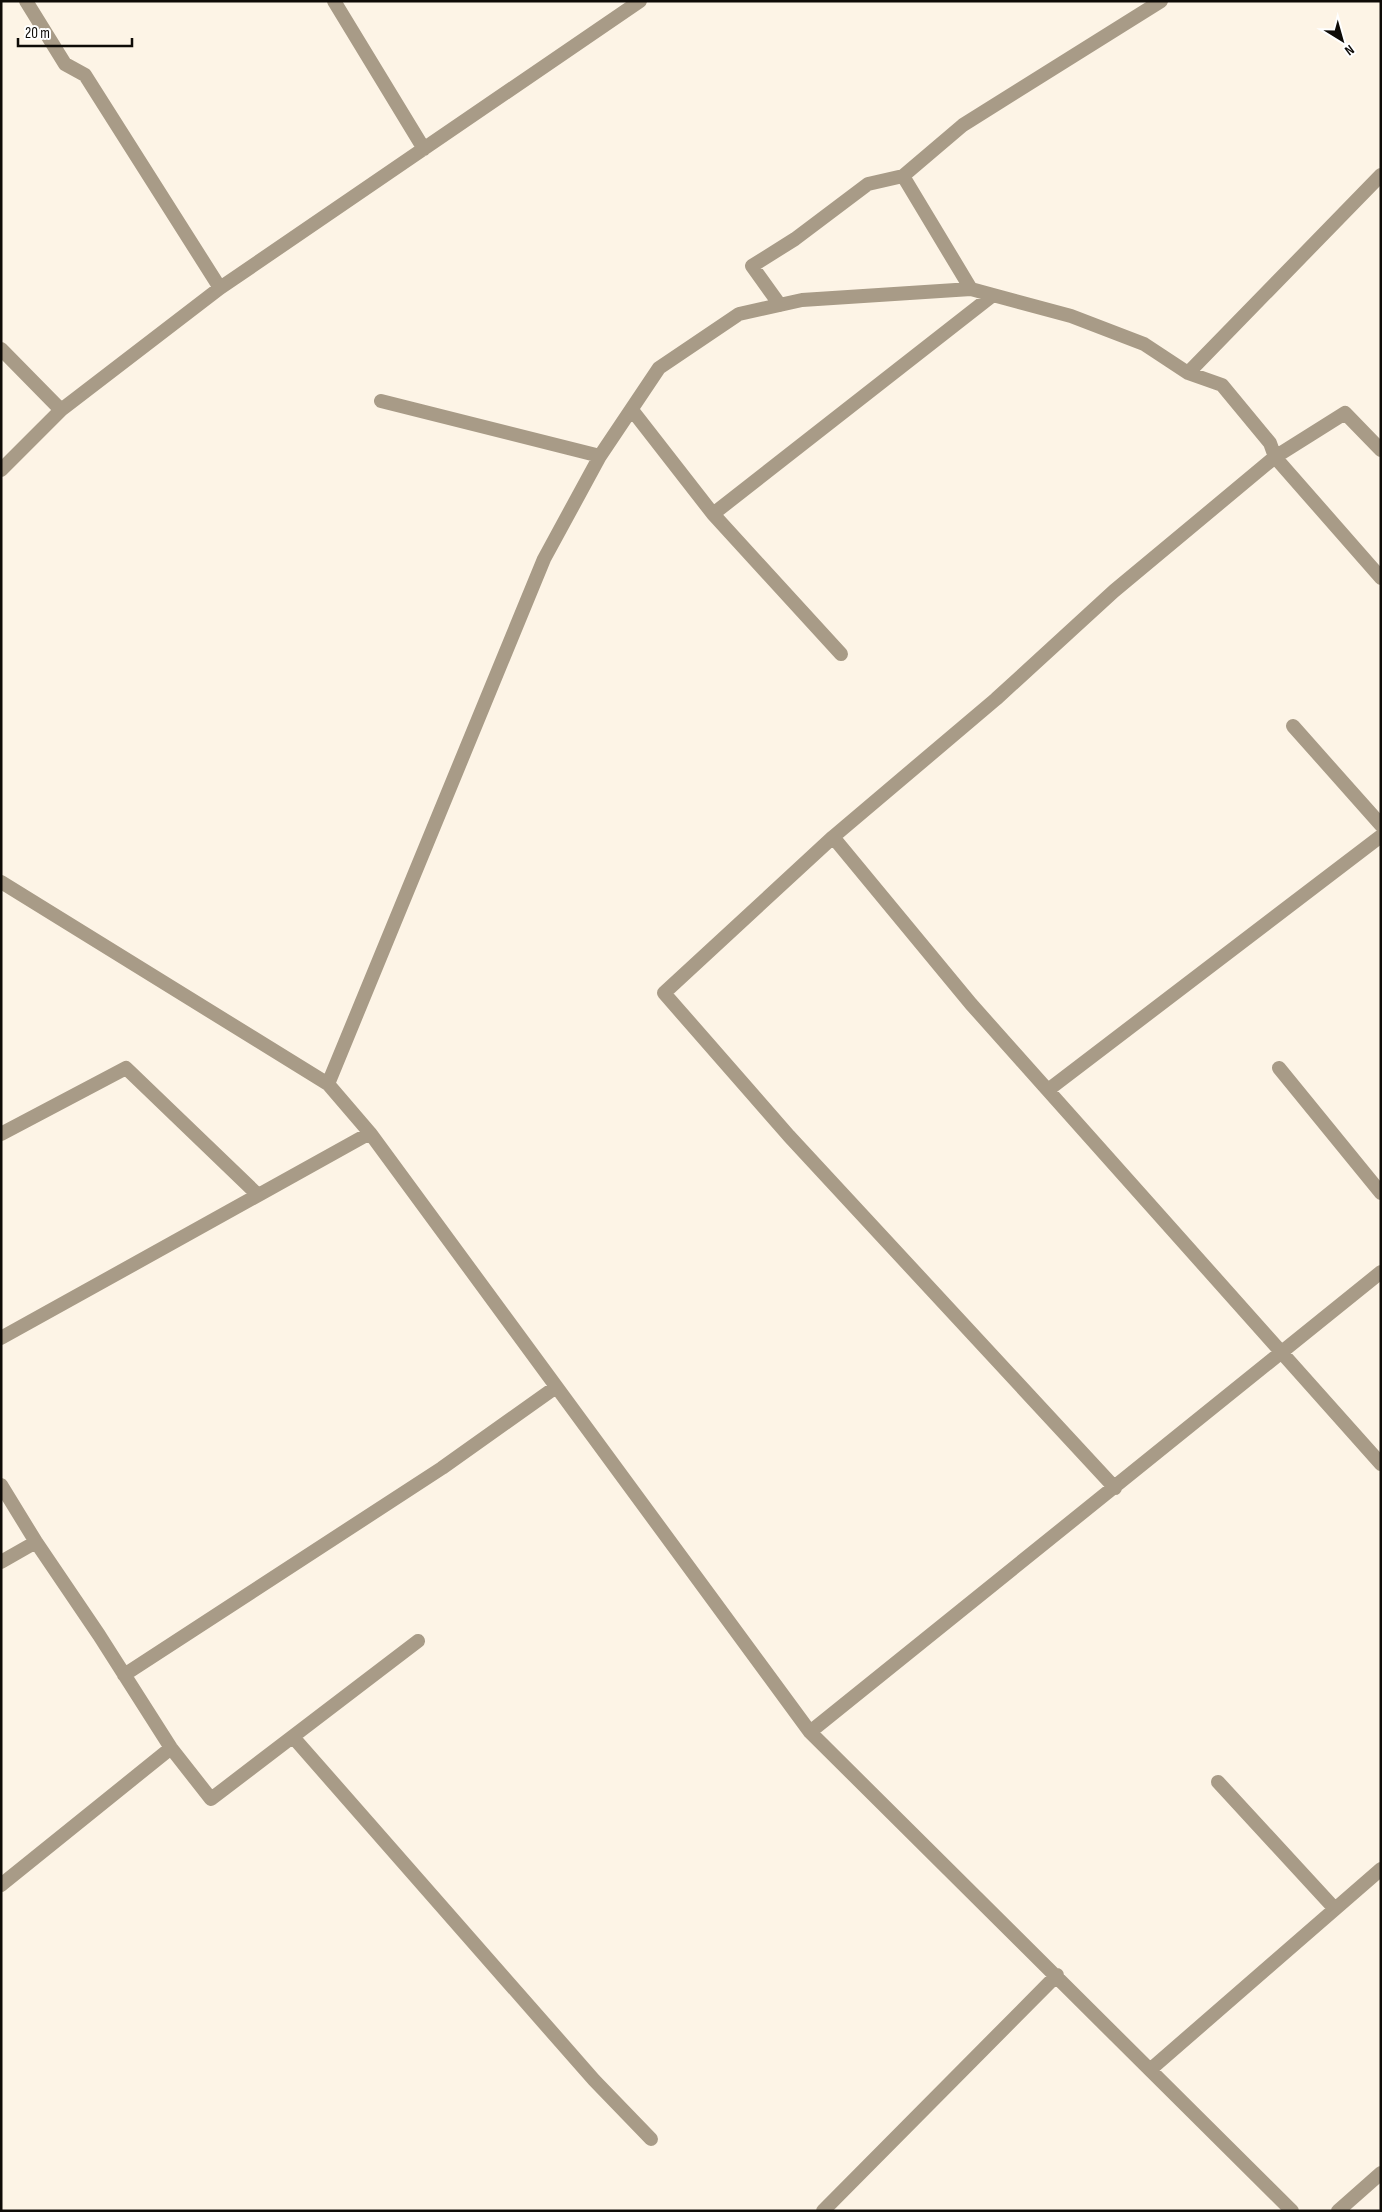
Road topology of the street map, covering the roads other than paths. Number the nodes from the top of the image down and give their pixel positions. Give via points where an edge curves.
1 (26, 1) edge
2 (334, 1) edge
3 (640, 1) edge
4 (1161, 1) edge
5 (424, 149) junction
6 (1381, 175) edge
7 (903, 176) junction
8 (220, 288) junction
9 (971, 289) junction
10 (993, 294) junction
11 (780, 305) junction
12 (1, 349) edge
13 (1188, 373) junction
14 (381, 401) dead end
15 (60, 410) junction
16 (632, 410) junction
17 (1381, 450) edge
18 (600, 456) junction
19 (1275, 457) junction
20 (1, 470) edge
21 (713, 514) junction
22 (1381, 578) edge
23 (841, 654) dead end
24 (1293, 726) dead end
25 (1381, 825) edge
26 (1381, 836) edge
27 (833, 837) junction
28 (4, 886) edge
29 (1279, 1068) dead end
30 (328, 1084) junction
31 (1048, 1090) junction
32 (370, 1133) junction
33 (1, 1134) edge
34 (1381, 1193) edge
35 (258, 1195) junction
36 (1381, 1272) edge
37 (1, 1338) edge
38 (1282, 1354) junction
39 (556, 1387) junction
40 (1381, 1464) edge
41 (1, 1485) edge
42 (1115, 1488) junction
43 (36, 1542) junction
44 (1, 1562) edge
45 (418, 1642) dead end
46 (124, 1675) junction
47 (810, 1732) junction
48 (294, 1737) junction
49 (171, 1748) junction
50 (1218, 1782) dead end
51 (1381, 1869) edge
52 (1, 1884) edge
53 (1335, 1909) junction
54 (1056, 1976) junction
55 (1151, 2068) junction
56 (651, 2139) dead end
57 (1381, 2173) edge
58 (823, 2211) edge
59 (1292, 2211) edge
60 (1338, 2211) edge

1 - 8 street via 66,64 85,75
2 - 5 street
3 - 5 street
4 - 7 street via 963,126
5 - 8 street
6 - 13 street
7 - 9 street
7 - 11 street via 868,184 795,239 752,266
8 - 15 street
9 - 10 street
9 - 11 street via 802,300
10 - 13 street via 1071,316 1144,344
10 - 21 street
11 - 16 street via 739,314 659,368
12 - 15 street
13 - 19 street via 1222,385 1270,443
14 - 18 street
15 - 20 street
16 - 18 street
16 - 21 street
17 - 19 street via 1345,413
18 - 30 street via 544,559
19 - 22 street
19 - 27 street via 1114,591 996,699
21 - 23 street
24 - 25 street
26 - 31 street
27 - 31 street via 971,1004
27 - 42 street via 664,993 789,1136
28 - 30 street
29 - 34 street
30 - 32 street
31 - 38 street
32 - 35 street
32 - 39 street
33 - 35 street via 126,1068
35 - 37 street
36 - 38 street
38 - 40 street
38 - 42 street
39 - 46 street via 442,1468
39 - 47 street
41 - 43 street
42 - 47 street
43 - 44 street
43 - 46 street
45 - 48 street
46 - 49 street
47 - 54 street
48 - 49 street via 210,1799
48 - 56 street via 594,2080
49 - 52 street
50 - 53 street
51 - 53 street
53 - 55 street
54 - 55 street
54 - 58 street
55 - 59 street
57 - 60 street

